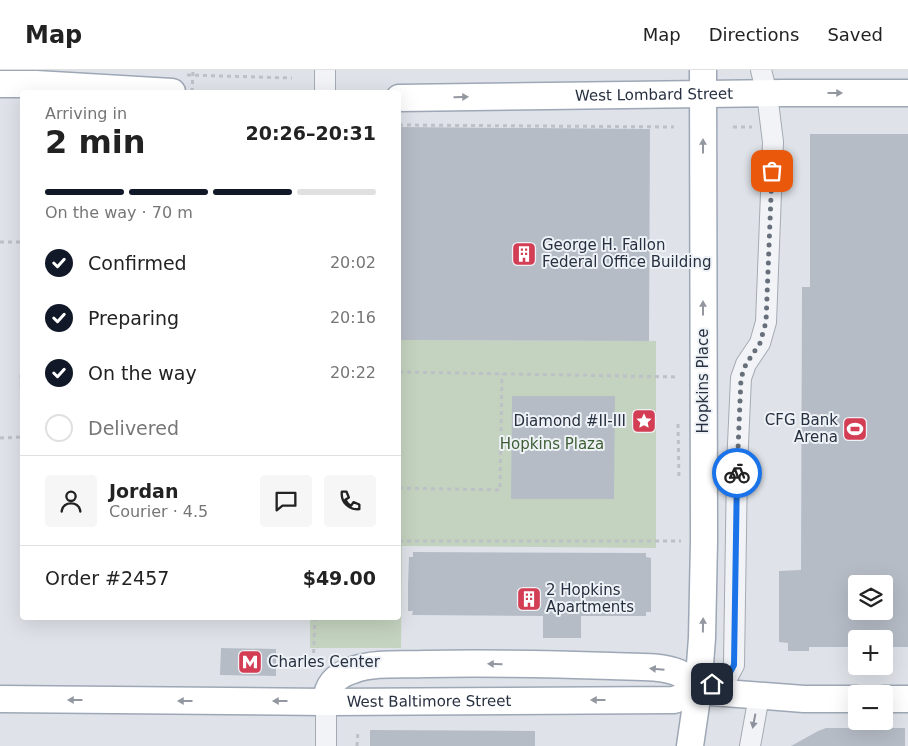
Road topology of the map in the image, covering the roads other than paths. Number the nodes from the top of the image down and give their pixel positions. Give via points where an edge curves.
1 (326, 70) edge
2 (703, 82) edge
3 (764, 82) edge
4 (178, 83) edge
5 (0, 84) edge
6 (325, 90) edge
7 (908, 93) edge
8 (401, 98) edge
9 (698, 691) junction
10 (759, 696) junction
11 (0, 699) edge
12 (848, 699) edge
13 (893, 699) edge
14 (908, 699) edge
15 (326, 702) junction
16 (326, 746) edge
17 (690, 746) edge
18 (750, 746) edge

1 - 6 street
2 - 3 main road, West Lombard Street
8 -> 2 main road, West Lombard Street
9 -> 2 main road, Hopkins Place via 704,541
3 -> 7 main road, West Lombard Street
3 - 9 street via 773,152 766,322 760,343 741,378 734,665 727,678
4 - 5 main road
9 - 10 main road, West Baltimore Street
9 -> 15 main road, West Baltimore Street via 674,700
9 -> 15 main road via 680,673 661,669 534,664 374,665 340,675 326,692
9 - 17 main road, Hopkins Place
10 - 12 main road, West Baltimore Street
10 -> 18 street
15 -> 11 main road, West Baltimore Street
13 - 14 main road
15 - 16 street

